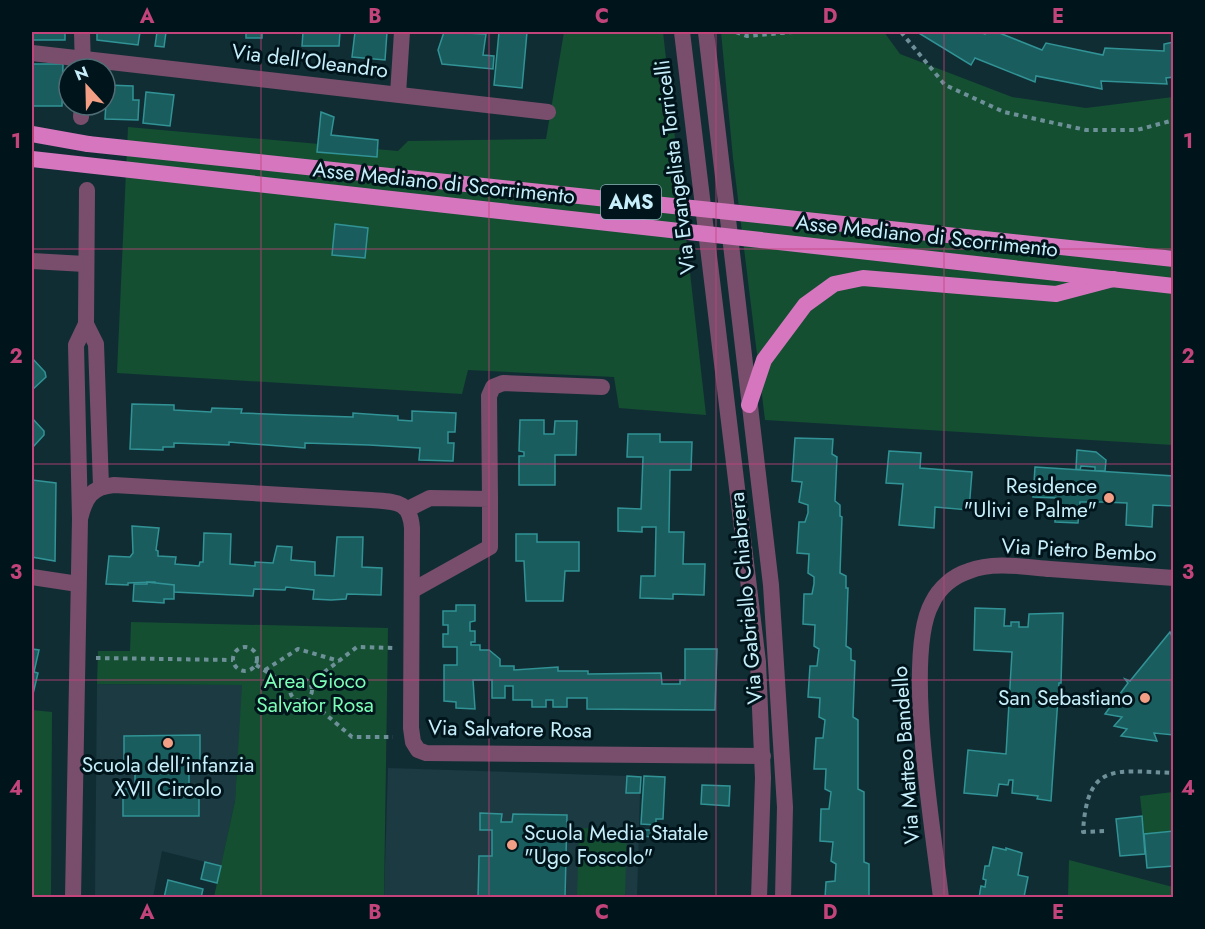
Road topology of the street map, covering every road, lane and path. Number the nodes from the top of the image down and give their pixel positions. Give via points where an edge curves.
1 (82, 32) edge
2 (402, 32) edge
3 (682, 32) edge
4 (706, 32) edge
5 (736, 32) edge
6 (793, 32) edge
7 (901, 32) edge
8 (32, 53) edge
9 (83, 57) edge
10 (57, 58) edge
11 (117, 66) edge
12 (398, 94) junction
13 (548, 112) dead end
14 (1173, 120) edge
15 (32, 134) edge
16 (32, 159) edge
17 (87, 190) dead end
18 (1173, 259) edge
19 (32, 261) edge
20 (85, 264) junction
21 (1114, 279) junction
22 (1173, 286) edge
23 (713, 297) joint
24 (86, 324) junction
25 (602, 387) dead end
26 (749, 405) junction
27 (101, 486) junction
28 (490, 499) junction
29 (408, 509) junction
30 (80, 519) junction
31 (32, 577) edge
32 (1173, 578) edge
33 (949, 581) joint
34 (78, 584) junction
35 (412, 590) junction
36 (393, 648) dead end
37 (96, 658) dead end
38 (233, 660) junction
39 (340, 661) junction
40 (256, 665) junction
41 (265, 670) junction
42 (310, 683) junction
43 (291, 687) junction
44 (308, 699) junction
45 (393, 737) dead end
46 (763, 756) junction
47 (1173, 773) edge
48 (1104, 831) dead end
49 (73, 897) edge
50 (759, 897) edge
51 (783, 897) edge
52 (941, 897) edge

1 - 9 street
2 - 12 street
3 - 23 street, Via Evangelista Torricelli
4 - 26 street, Via Gabriello Chiabrera
5 - 6 path via 747,36
7 - 14 path via 945,85 1004,112 1086,130 1137,130
8 - 10 street, Via dell'Oleandro
11 - 12 street, Via dell'Oleandro
12 - 13 street, Via dell'Oleandro
15 - 18 highway, Asse Mediano di Scorrimento / AMS, bridge via 88,144
16 - 21 highway, Asse Mediano di Scorrimento / AMS, bridge
17 - 20 street
19 - 20 street
20 - 24 street
21 - 22 highway, Asse Mediano di Scorrimento / AMS, bridge
21 - 26 highway via 1056,294 863,278 834,284 805,305 764,360
23 - 46 street, Via Gabriello Chiabrera via 752,605
24 - 27 street via 96,344
24 - 30 street via 76,345
25 - 28 street via 502,383 493,387 489,396
26 - 51 street, Via Gabriello Chiabrera via 771,585 785,807
27 - 29 street via 371,500
27 - 30 street via 89,495
28 - 29 street via 430,498
28 - 35 street via 490,547
29 - 35 street, Via Salvatore Rosa via 412,528
30 - 34 street
31 - 34 street
32 - 33 street, Via Pietro Bembo via 1000,566 970,570
33 - 52 street, Via Matteo Bandello via 932,603 923,628 921,653 922,727
34 - 49 street
35 - 46 street, Via Salvatore Rosa via 411,728 418,750
36 - 39 path via 357,647
37 - 38 path
38 - 40 path via 242,670
38 - 40 path via 238,650 249,647 256,653
39 - 41 path via 298,649
39 - 42 path
40 - 41 path
41 - 43 path
42 - 43 path via 300,679
42 - 44 path via 313,691
43 - 44 path via 293,699
44 - 45 path via 352,737
46 - 50 street, Via Gabriello Chiabrera
47 - 48 path via 1120,771 1097,782 1084,805 1083,832

